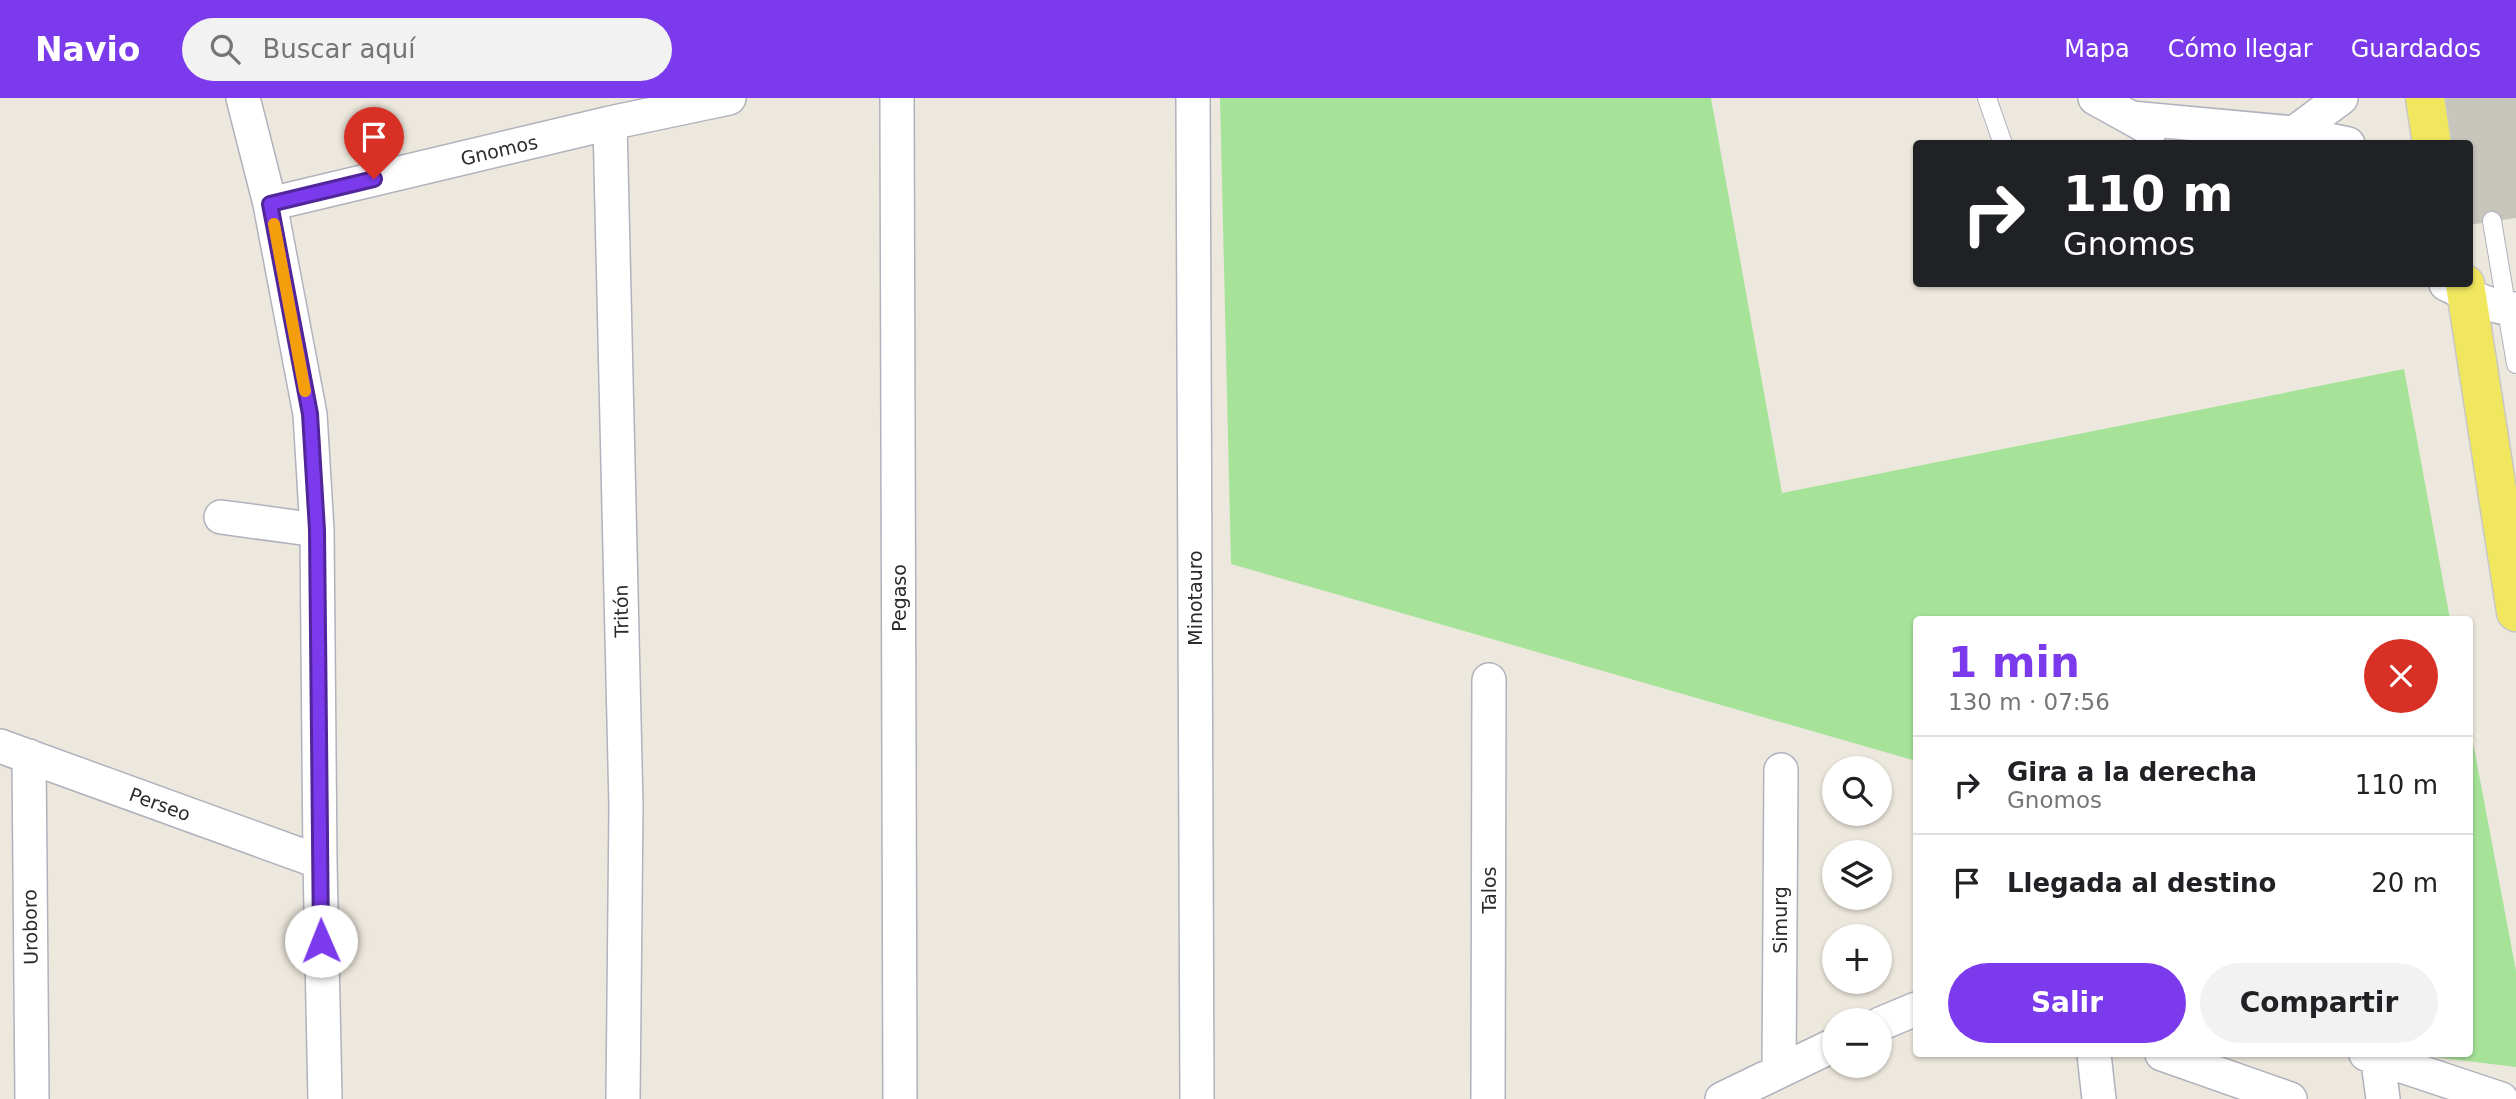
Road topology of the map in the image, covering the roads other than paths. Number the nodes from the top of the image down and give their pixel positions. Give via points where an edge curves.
1 (243, 98) edge
2 (729, 98) edge
3 (897, 98) edge
4 (1193, 98) edge
5 (1987, 98) edge
6 (2095, 98) edge
7 (2341, 98) edge
8 (2425, 98) edge
9 (2131, 118) junction
10 (610, 123) junction
11 (2294, 133) junction
12 (2002, 140) edge
13 (2171, 140) edge
14 (2328, 140) edge
15 (2430, 140) edge
16 (270, 204) junction
17 (2492, 221) dead end
18 (2459, 287) edge
19 (2512, 309) edge
20 (2516, 364) edge
21 (221, 517) dead end
22 (317, 530) junction
23 (2516, 611) edge
24 (1489, 680) dead end
25 (14, 751) edge
26 (1781, 770) dead end
27 (320, 862) junction
28 (1913, 1010) edge
29 (1892, 1019) edge
30 (1822, 1050) edge
31 (2094, 1057) edge
32 (2171, 1057) edge
33 (2374, 1057) edge
34 (2382, 1057) edge
35 (1779, 1070) junction
36 (32, 1099) edge
37 (325, 1099) edge
38 (623, 1099) edge
39 (900, 1099) edge
40 (1197, 1099) edge
41 (1489, 1099) edge
42 (1722, 1099) edge
43 (2099, 1099) edge
44 (2290, 1099) edge
45 (2383, 1099) edge
46 (2501, 1099) edge

1 - 16 street
2 - 10 street, Gnomos
3 - 39 street, Pegaso
4 - 40 street, Minotauro
5 - 12 lane
6 - 9 street
7 - 11 street
8 - 15 main road
9 - 11 street
9 - 13 street
10 - 16 street, Gnomos
10 - 38 street, Tritón via 625,792
11 - 14 street
16 - 22 street via 310,414
17 - 19 lane
18 - 19 street
18 - 23 main road
19 - 20 lane
21 - 22 street
22 - 27 street
24 - 41 street, Talos
25 - 27 street, Perseo
25 - 36 street, Uroboro
26 - 35 street, Simurg
27 - 37 street
28 - 29 street
30 - 35 street
31 - 43 street
32 - 44 street
33 - 45 street
34 - 46 street
35 - 42 street

